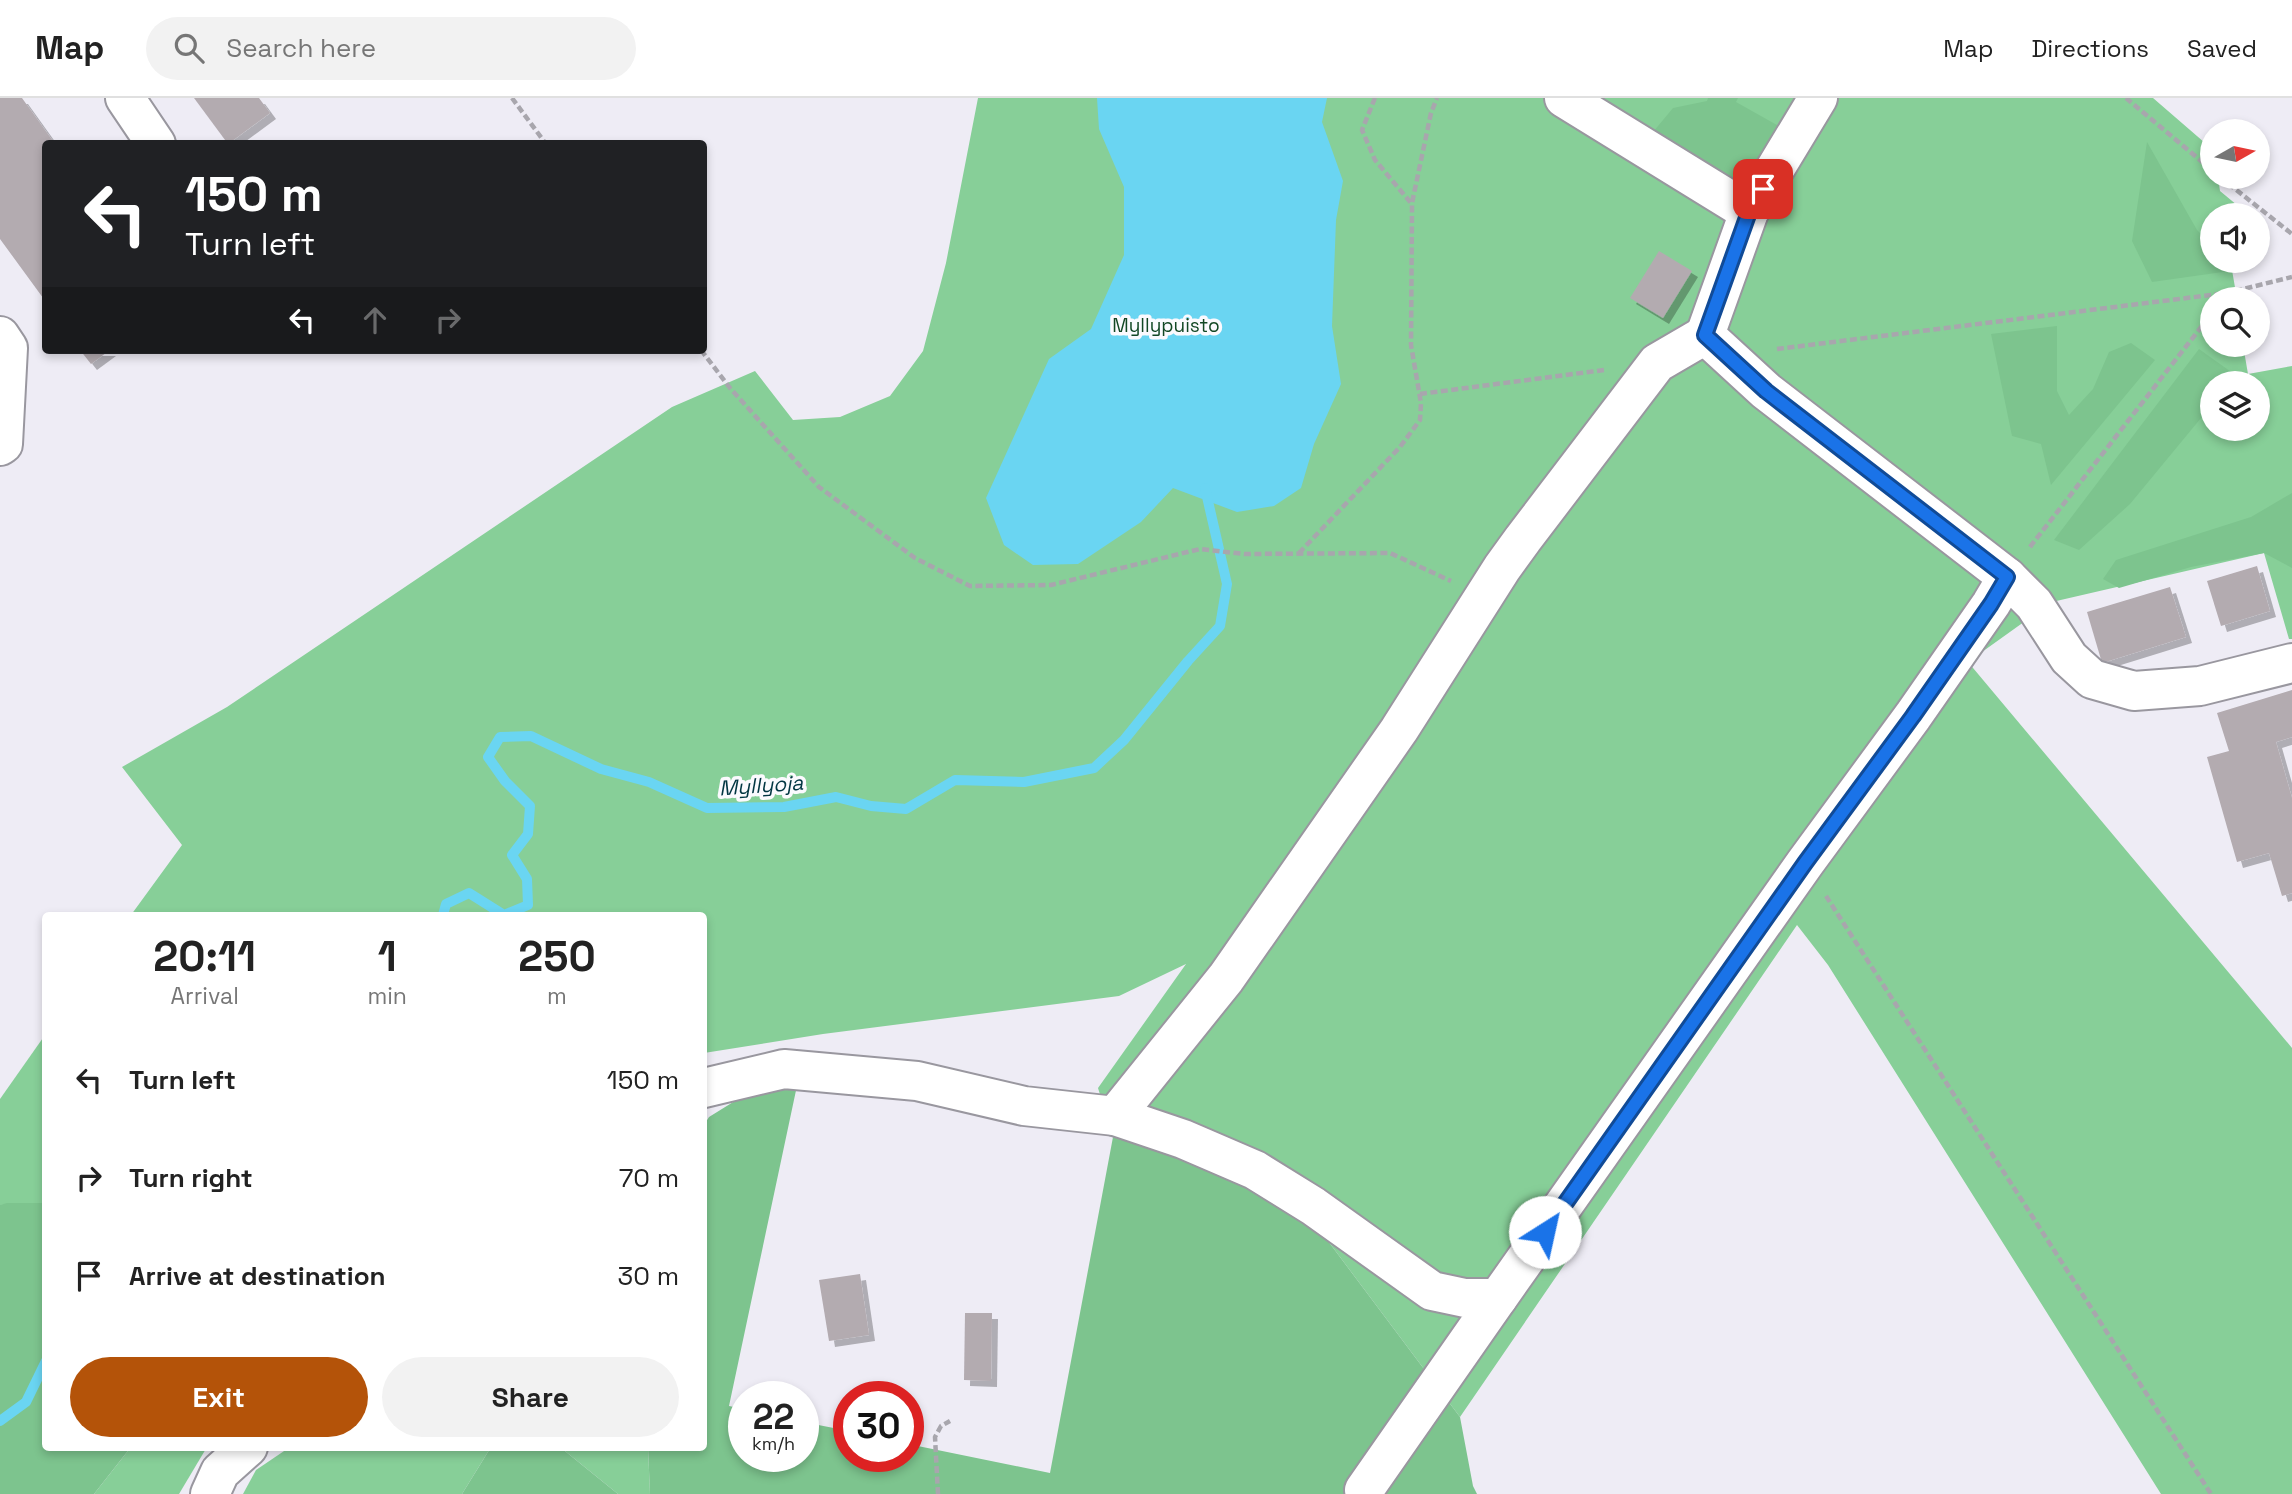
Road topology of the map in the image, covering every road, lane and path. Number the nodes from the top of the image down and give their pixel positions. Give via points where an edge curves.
1 (125, 98) edge
2 (512, 98) edge
3 (1375, 98) edge
4 (1437, 98) edge
5 (1564, 98) edge
6 (1818, 98) edge
7 (2126, 98) edge
8 (153, 140) edge
9 (543, 140) edge
10 (2200, 160) edge
11 (2235, 189) edge
12 (1412, 203) junction
13 (1749, 212) junction
14 (2292, 233) edge
15 (2292, 277) edge
16 (2251, 287) edge
17 (2200, 296) edge
18 (2200, 328) edge
19 (1705, 335) junction
20 (0, 336) edge
21 (1764, 351) dead end
22 (704, 354) edge
23 (1657, 363) junction
24 (1420, 394) junction
25 (0, 446) edge
26 (1298, 554) junction
27 (2007, 577) junction
28 (1484, 596) junction
29 (2292, 663) edge
30 (1805, 863) junction
31 (707, 1086) edge
32 (1115, 1116) junction
33 (1498, 1298) junction
34 (950, 1421) dead end
35 (244, 1451) edge
36 (1364, 1490) dead end
37 (210, 1494) edge
38 (938, 1494) edge
39 (2211, 1494) edge

1 - 8 street
2 - 9 path
3 - 12 path via 1362,130 1375,160
4 - 12 path
5 - 13 street
6 - 13 street
7 - 10 path
11 - 14 path
12 - 24 path via 1410,345
13 - 19 street
15 - 16 path
17 - 21 path
18 - 27 path
19 - 23 street
19 - 27 street via 1766,391
20 - 25 street via 8,348
22 - 26 path via 819,487 915,558 971,586 1051,585 1200,550
23 - 24 path
23 - 28 street
24 - 26 path via 1420,420 1400,447
26 - 28 path via 1390,553
27 - 29 street via 2034,604 2068,658 2092,679 2134,691 2200,686
27 - 30 street
28 - 32 street via 1399,730 1226,978
30 - 33 street
30 - 39 path
31 - 32 street via 784,1069 917,1081 1024,1106
32 - 33 street via 1255,1170 1432,1291
33 - 36 street
34 - 38 path via 935,1437
35 - 37 street via 220,1472

